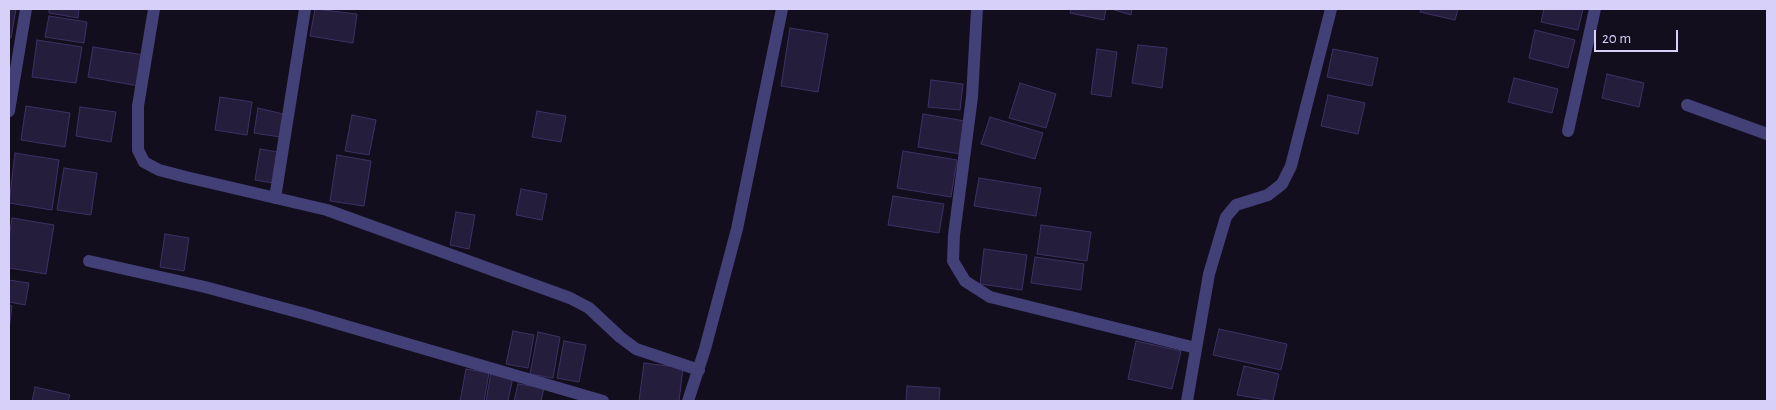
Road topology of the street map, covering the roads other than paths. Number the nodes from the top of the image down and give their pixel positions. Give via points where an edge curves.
1 (26, 9) edge
2 (154, 9) edge
3 (306, 9) edge
4 (782, 9) edge
5 (977, 9) edge
6 (1331, 9) edge
7 (1595, 9) edge
8 (1687, 105) dead end
9 (9, 111) edge
10 (1568, 131) dead end
11 (1767, 134) edge
12 (275, 198) junction
13 (89, 261) dead end
14 (1196, 348) junction
15 (698, 370) junction
16 (603, 401) edge
17 (688, 401) edge
18 (1187, 401) edge

1 - 9 street
2 - 12 street via 138,106 138,150 144,162 168,172
3 - 12 street
4 - 15 street via 737,229
5 - 14 street via 972,97 954,235 954,261 965,281 990,297
6 - 14 street via 1291,166 1282,184 1268,195 1236,205 1226,217 1209,274
7 - 10 street
8 - 11 street
12 - 15 street via 327,210 570,298 590,308 636,350
13 - 16 street via 305,314
14 - 18 street
15 - 17 street

